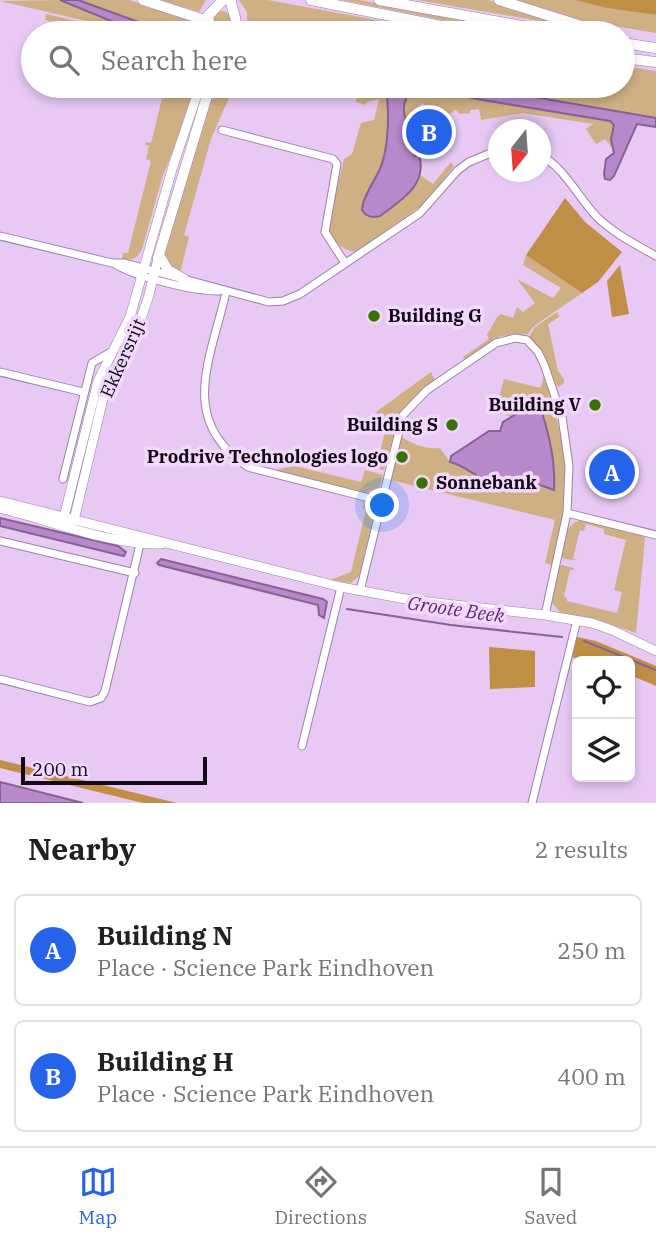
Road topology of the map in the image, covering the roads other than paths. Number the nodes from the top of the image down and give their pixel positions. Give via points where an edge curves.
1 (143, 0) edge
2 (217, 0) edge
3 (223, 0) edge
4 (231, 0) edge
5 (311, 0) edge
6 (379, 0) edge
7 (499, 0) edge
8 (206, 20) junction
9 (236, 21) edge
10 (417, 21) edge
11 (495, 21) edge
12 (566, 21) edge
13 (635, 45) edge
14 (656, 48) edge
15 (635, 59) edge
16 (656, 62) edge
17 (196, 98) edge
18 (206, 98) edge
19 (222, 130) dead end
20 (488, 154) edge
21 (551, 163) edge
22 (0, 236) edge
23 (159, 256) junction
24 (656, 256) edge
25 (345, 263) junction
26 (143, 272) junction
27 (154, 275) junction
28 (184, 279) junction
29 (226, 292) junction
30 (114, 350) junction
31 (104, 369) junction
32 (0, 372) edge
33 (83, 392) junction
34 (63, 479) dead end
35 (0, 501) edge
36 (381, 501) junction
37 (0, 508) edge
38 (567, 513) junction
39 (68, 521) junction
40 (656, 535) edge
41 (141, 540) junction
42 (0, 541) edge
43 (135, 573) junction
44 (341, 587) junction
45 (360, 591) junction
46 (545, 615) junction
47 (577, 620) junction
48 (656, 650) edge
49 (0, 679) edge
50 (302, 746) dead end
51 (532, 803) edge

1 - 8 highway
2 - 8 highway via 207,8
3 - 8 highway
4 - 9 highway
5 - 10 highway
6 - 11 highway
7 - 12 highway
13 - 14 highway
15 - 16 highway
17 - 26 main road, Ekkersrijt
18 - 23 highway, Ekkersrijt
19 - 25 street via 333,159 337,164 324,232
20 - 25 street via 458,170 419,213
21 - 24 street via 596,215
22 - 26 street via 124,263
23 - 27 main road, Ekkersrijt
23 - 28 highway via 168,270
25 - 29 street via 283,301
26 - 27 street
26 - 30 main road, Ekkersrijt
27 - 28 street
27 - 29 street via 204,291
27 - 39 main road, Ekkersrijt via 135,337 103,399
28 - 29 street
29 - 36 street via 204,394 204,410 220,442 235,458 257,470
30 - 31 main road, Ekkersrijt
30 - 33 street, Ekkersrijt via 92,363
31 - 33 street, Ekkersrijt
31 - 39 main road, Ekkersrijt via 93,399
32 - 33 street, Ekkersrijt
33 - 34 street, Ekkersrijt
35 - 39 main road
36 - 38 street via 408,407 496,343 515,338 527,340 538,352 555,391 569,466
36 - 45 street
37 - 39 main road
38 - 40 street
38 - 46 street
39 - 41 main road
41 - 43 street
41 - 44 main road
42 - 43 street
43 - 49 street via 101,698 90,702
44 - 45 main road
44 - 50 street
45 - 46 main road
46 - 47 main road
47 - 48 main road
47 - 51 street

